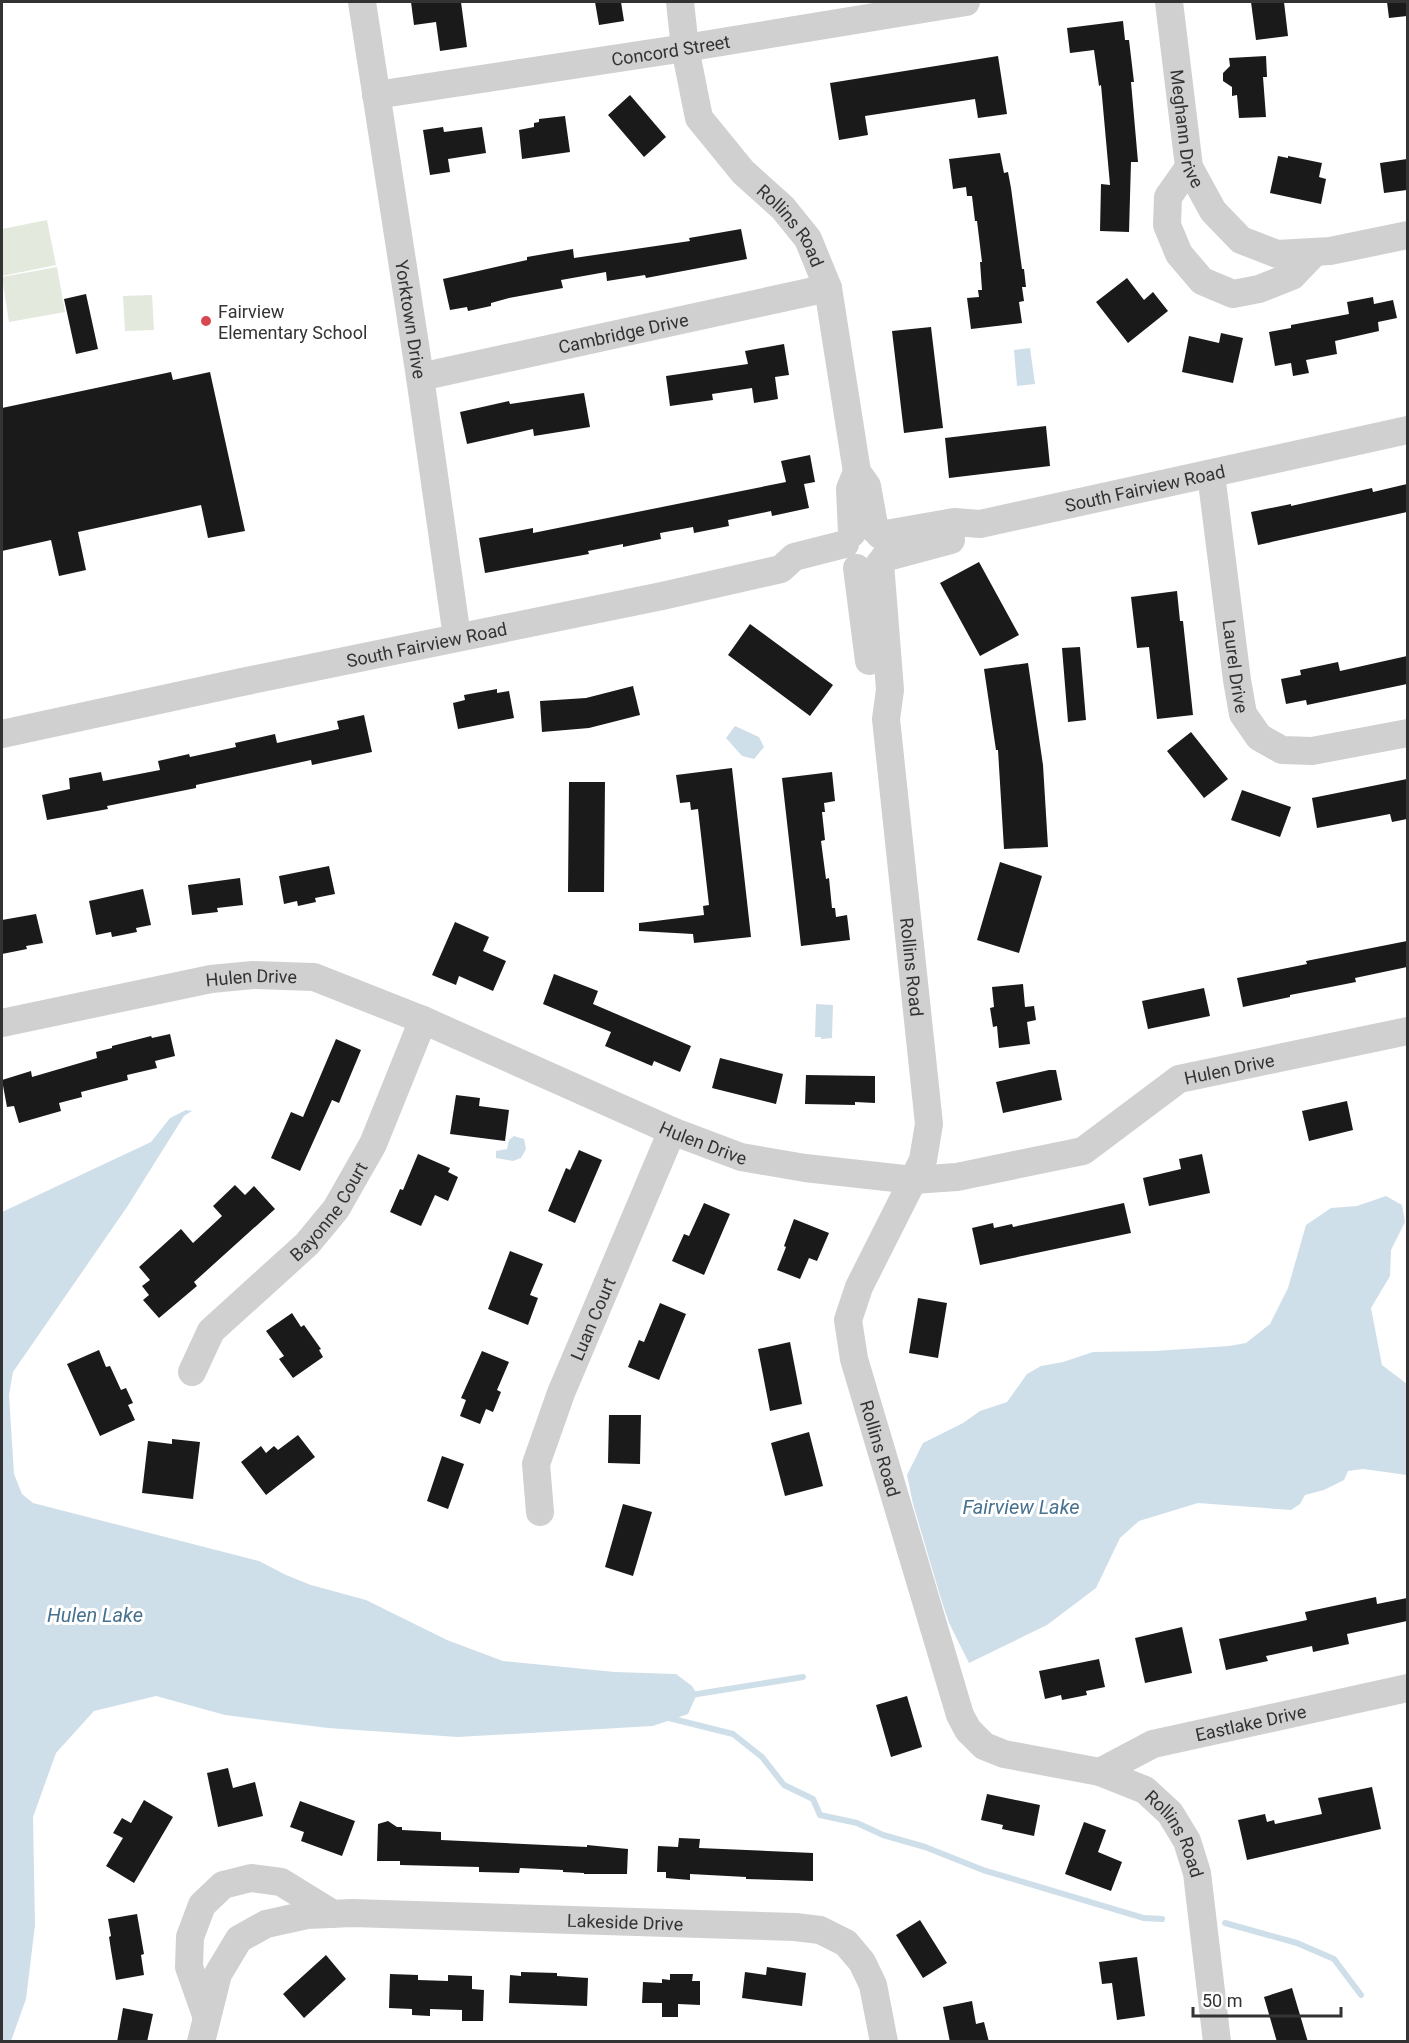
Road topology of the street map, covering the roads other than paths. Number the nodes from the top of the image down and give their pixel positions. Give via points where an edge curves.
1 (362, 2) edge
2 (680, 2) edge
3 (966, 2) edge
4 (1169, 2) edge
5 (685, 48) junction
6 (376, 95) junction
7 (1189, 167) junction
8 (1407, 235) edge
9 (1314, 253) junction
10 (828, 288) junction
11 (420, 377) junction
12 (1407, 430) edge
13 (1211, 474) junction
14 (866, 550) junction
15 (457, 637) junction
16 (1407, 733) edge
17 (2, 734) edge
18 (423, 1020) junction
19 (2, 1023) edge
20 (1407, 1031) edge
21 (672, 1131) junction
22 (913, 1180) junction
23 (192, 1372) dead end
24 (540, 1512) dead end
25 (1407, 1688) edge
26 (1100, 1772) junction
27 (343, 1914) junction
28 (204, 2028) edge
29 (884, 2042) edge
30 (1217, 2042) edge

1 - 6 street, Yorktown Drive
2 - 5 street, Rollins Road
3 - 5 street, Concord Street
4 - 7 street, Meghann Drive
5 - 6 street, Concord Street
5 - 10 street, Rollins Road via 699,118 743,172 783,208 808,239
6 - 11 street, Yorktown Drive
7 - 9 street, Meghann Drive via 1213,212 1241,240 1277,255
7 - 9 street via 1168,197 1167,225 1179,254 1202,280 1233,294 1259,290 1292,276
8 - 9 street
10 - 11 street, Cambridge Drive
10 - 14 street, Rollins Road via 857,472 867,486
11 - 15 street, Yorktown Drive
12 - 13 street, South Fairview Road
13 - 14 street, South Fairview Road via 980,524 964,537
13 - 16 street, Laurel Drive via 1243,714 1259,737 1282,750 1312,751
14 - 15 street, South Fairview Road via 794,557 780,569
14 - 22 street, Rollins Road via 890,690 886,719 929,1125 923,1160
15 - 17 street, South Fairview Road
18 - 19 street, Hulen Drive via 314,977 253,975 211,979
18 - 21 street, Hulen Drive
18 - 23 street, Bayonne Court via 374,1144 336,1209 308,1244 211,1331
20 - 22 street, Hulen Drive via 1179,1079 1083,1151 957,1177
21 - 22 street, Hulen Drive via 741,1157
21 - 24 street, Luan Court via 561,1393 536,1464
22 - 26 street, Rollins Road via 859,1287 848,1320 854,1359 960,1714 968,1730 984,1746 1004,1754
25 - 26 street, Eastlake Drive via 1153,1744
26 - 30 street, Rollins Road via 1145,1790 1170,1813 1187,1841 1197,1873
27 - 28 street, Lakeside Drive via 266,1924 239,1938 218,1974
27 - 28 street via 281,1882 251,1878 223,1885 202,1905 190,1937 189,1967
27 - 29 street, Lakeside Drive via 820,1930 846,1943 862,1962 873,1985

